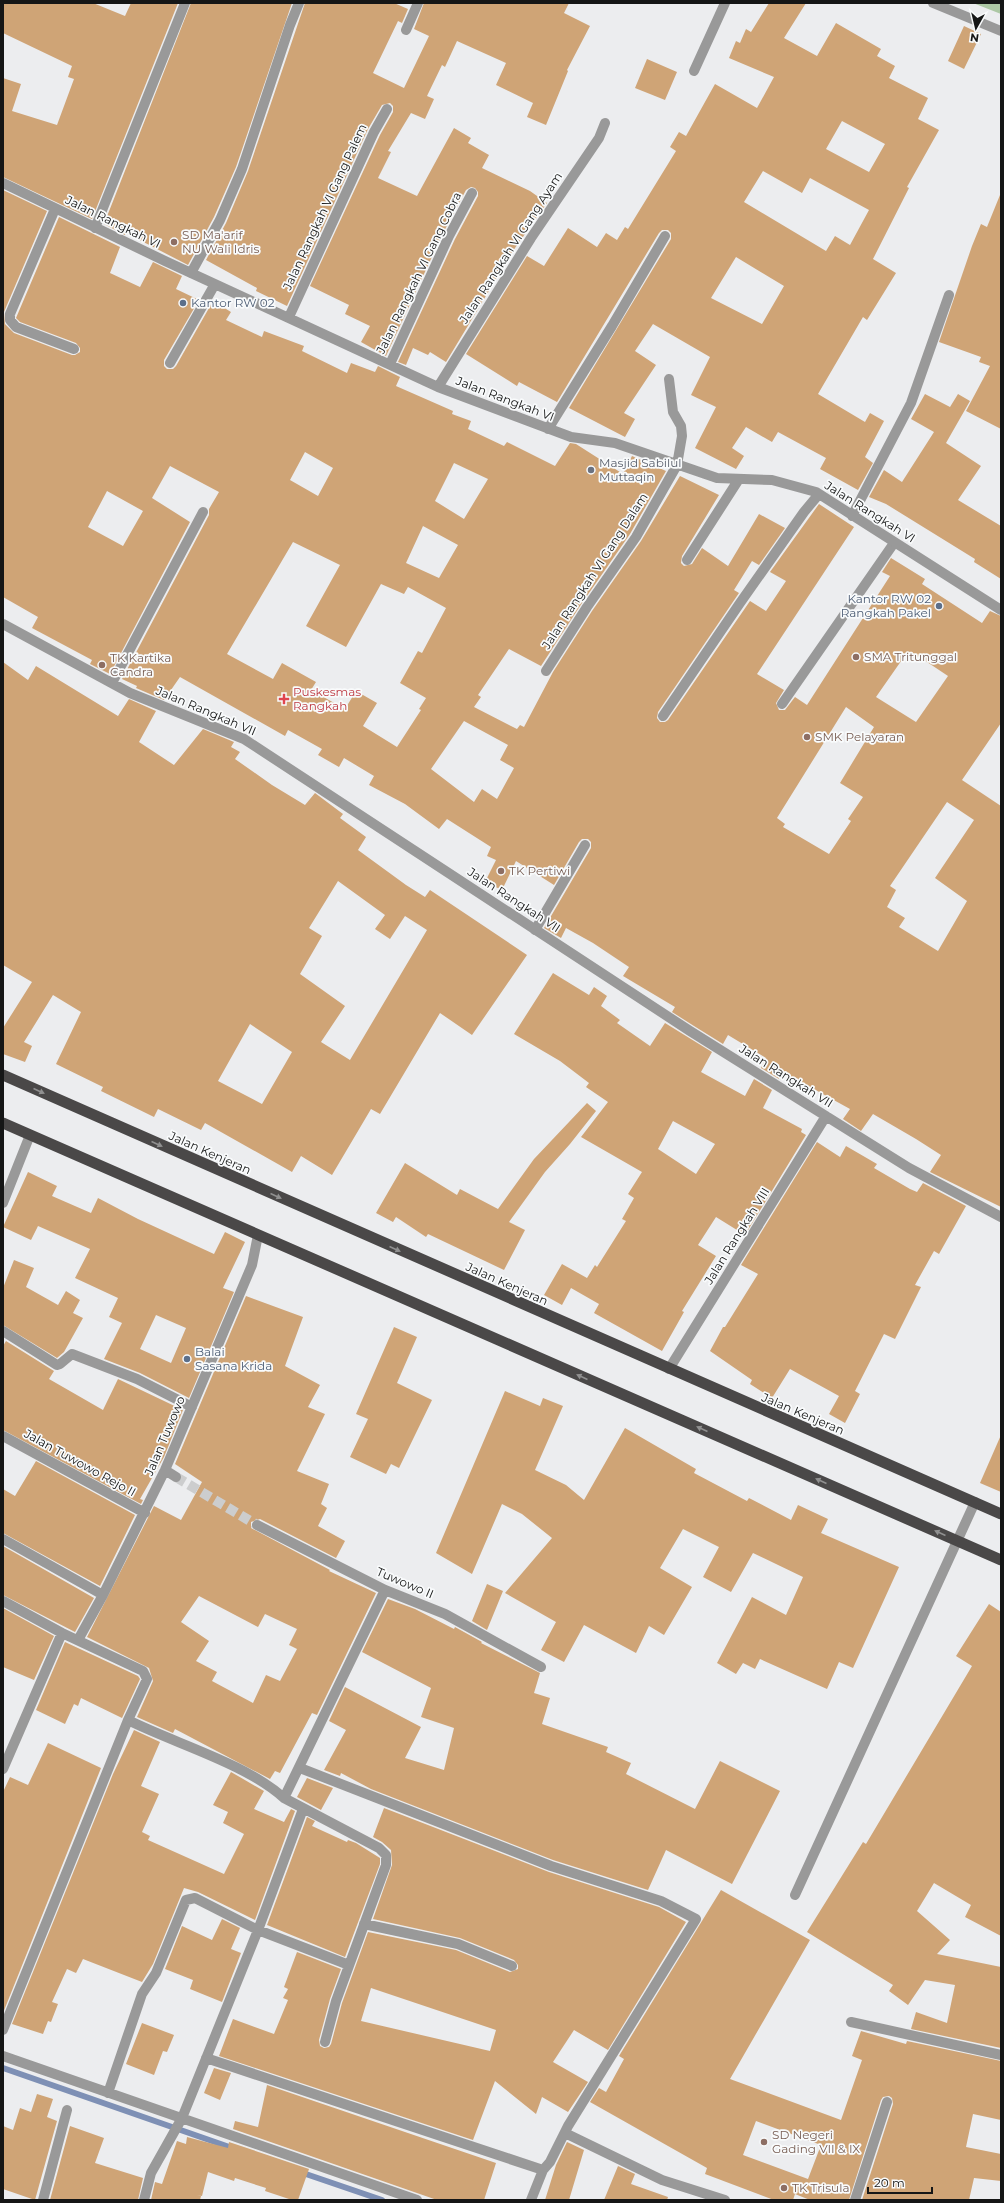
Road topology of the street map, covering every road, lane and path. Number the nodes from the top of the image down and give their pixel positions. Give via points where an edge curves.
1 (185, 3) edge
2 (299, 3) edge
3 (418, 3) edge
4 (725, 3) edge
5 (933, 3) edge
6 (406, 30) dead end
7 (1001, 31) edge
8 (694, 71) dead end
9 (387, 109) dead end
10 (605, 123) dead end
11 (3, 184) edge
12 (472, 193) dead end
13 (56, 209) junction
14 (95, 228) junction
15 (665, 236) dead end
16 (191, 273) junction
17 (215, 284) junction
18 (949, 295) dead end
19 (289, 317) junction
20 (74, 349) dead end
21 (170, 363) dead end
22 (390, 364) junction
23 (669, 379) dead end
24 (438, 387) junction
25 (548, 429) junction
26 (677, 465) junction
27 (739, 479) junction
28 (819, 494) junction
29 (203, 512) dead end
30 (852, 516) junction
31 (894, 543) junction
32 (687, 560) dead end
33 (1001, 610) edge
34 (3, 624) edge
35 (546, 671) dead end
36 (112, 683) junction
37 (782, 704) dead end
38 (663, 716) dead end
39 (585, 844) dead end
40 (535, 930) junction
41 (3, 1075) edge
42 (826, 1116) junction
43 (3, 1123) edge
44 (30, 1135) junction
45 (3, 1203) edge
46 (1001, 1217) edge
47 (258, 1235) junction
48 (3, 1331) edge
49 (669, 1369) junction
50 (192, 1407) junction
51 (3, 1436) edge
52 (165, 1470) junction
53 (176, 1477) tunnel mouth
54 (975, 1502) junction
55 (145, 1513) junction
56 (1001, 1514) edge
57 (257, 1525) tunnel mouth
58 (3, 1539) edge
59 (958, 1541) junction
60 (1001, 1560) edge
61 (385, 1590) junction
62 (103, 1595) junction
63 (3, 1601) edge
64 (62, 1633) junction
65 (78, 1640) junction
66 (540, 1667) dead end
67 (128, 1720) junction
68 (300, 1768) junction
69 (3, 1769) edge
70 (284, 1798) junction
71 (303, 1810) junction
72 (795, 1895) dead end
73 (364, 1924) junction
74 (258, 1930) junction
75 (349, 1965) junction
76 (512, 1966) dead end
77 (851, 2022) dead end
78 (3, 2030) edge
79 (326, 2042) dead end
80 (1001, 2055) edge
81 (3, 2056) edge
82 (206, 2058) junction
83 (108, 2093) junction
84 (887, 2102) dead end
85 (67, 2110) dead end
86 (181, 2120) junction
87 (565, 2133) junction
88 (543, 2170) junction
89 (43, 2200) edge
90 (144, 2200) edge
91 (418, 2200) edge
92 (531, 2200) edge
93 (725, 2200) edge
94 (854, 2200) edge

1 - 14 street
2 - 16 street via 242,169 220,220
3 - 6 street
4 - 8 street
5 - 7 street
9 - 19 street, Jalan Rangkah VI Gang Palem
10 - 24 street, Jalan Rangkah VI Gang Ayam via 599,138 527,244
11 - 13 street, Jalan Rangkah VI
12 - 22 street, Jalan Rangkah VI Gang Cobra via 449,236
13 - 14 street, Jalan Rangkah VI
13 - 20 street via 10,314 10,320 16,327
14 - 16 street, Jalan Rangkah VI
15 - 25 street
16 - 17 street, Jalan Rangkah VI
17 - 19 street, Jalan Rangkah VI
17 - 21 street
18 - 30 street via 911,403
19 - 22 street, Jalan Rangkah VI
22 - 24 street, Jalan Rangkah VI
23 - 26 street, Jalan Rangkah VI Gang Dalam via 673,412 681,426 682,436
24 - 25 street, Jalan Rangkah VI
25 - 26 street, Jalan Rangkah VI via 571,437 615,443
26 - 27 street, Jalan Rangkah VI via 717,478
26 - 35 street, Jalan Rangkah VI Gang Dalam via 636,537
27 - 28 street, Jalan Rangkah VI via 772,480
27 - 32 street
28 - 30 street, Jalan Rangkah VI
28 - 38 street
29 - 36 street
30 - 31 street, Jalan Rangkah VI
31 - 33 street, Jalan Rangkah VI
31 - 37 street
34 - 36 street, Jalan Rangkah VII
36 - 40 street, Jalan Rangkah VII via 130,693 244,739
39 - 40 street
40 - 42 street, Jalan Rangkah VII
41 -> 49 highway, Jalan Kenjeran
42 - 46 street, Jalan Rangkah VII via 908,1168
42 - 49 street, Jalan Rangkah VIII
43 - 44 highway
44 - 45 street
44 - 47 highway
47 - 50 street, Jalan Tuwowo via 252,1265
59 -> 47 highway
48 - 50 street via 57,1365 72,1354 137,1379
49 - 54 highway, Jalan Kenjeran
50 - 52 street, Jalan Tuwowo
51 - 55 street, Jalan Tuwowo Rejo II
52 - 53 street
52 - 55 street, Jalan Tuwowo
54 - 56 highway, Jalan Kenjeran
54 - 59 street
55 - 62 street, Jalan Tuwowo
57 - 61 street, Tuwowo II
58 - 62 street
59 - 60 highway
59 - 72 street
61 - 66 street, Tuwowo II via 445,1614
61 - 68 street
62 - 65 street, Jalan Tuwowo
63 - 64 street
64 - 65 street
64 - 69 street
65 - 67 street via 143,1671 146,1675 147,1684
67 - 70 street via 198,1750 271,1786
67 - 78 street
68 - 70 street
68 - 87 street via 551,1866 661,1901 696,1919
70 - 71 street
71 - 73 street via 379,1848 386,1855 386,1865
71 - 74 street
73 - 75 street
73 - 76 street via 458,1944
74 - 75 street
74 - 82 street
74 - 83 street via 195,1898 186,1900 156,1973 142,1994
75 - 79 street via 336,2000
77 - 80 street
81 - 83 street
82 - 86 street
82 - 88 street
83 - 86 street
84 - 94 street
85 - 89 street
86 - 90 street via 151,2173
86 - 91 street
87 - 88 street
87 - 93 street via 662,2180
88 - 92 street

